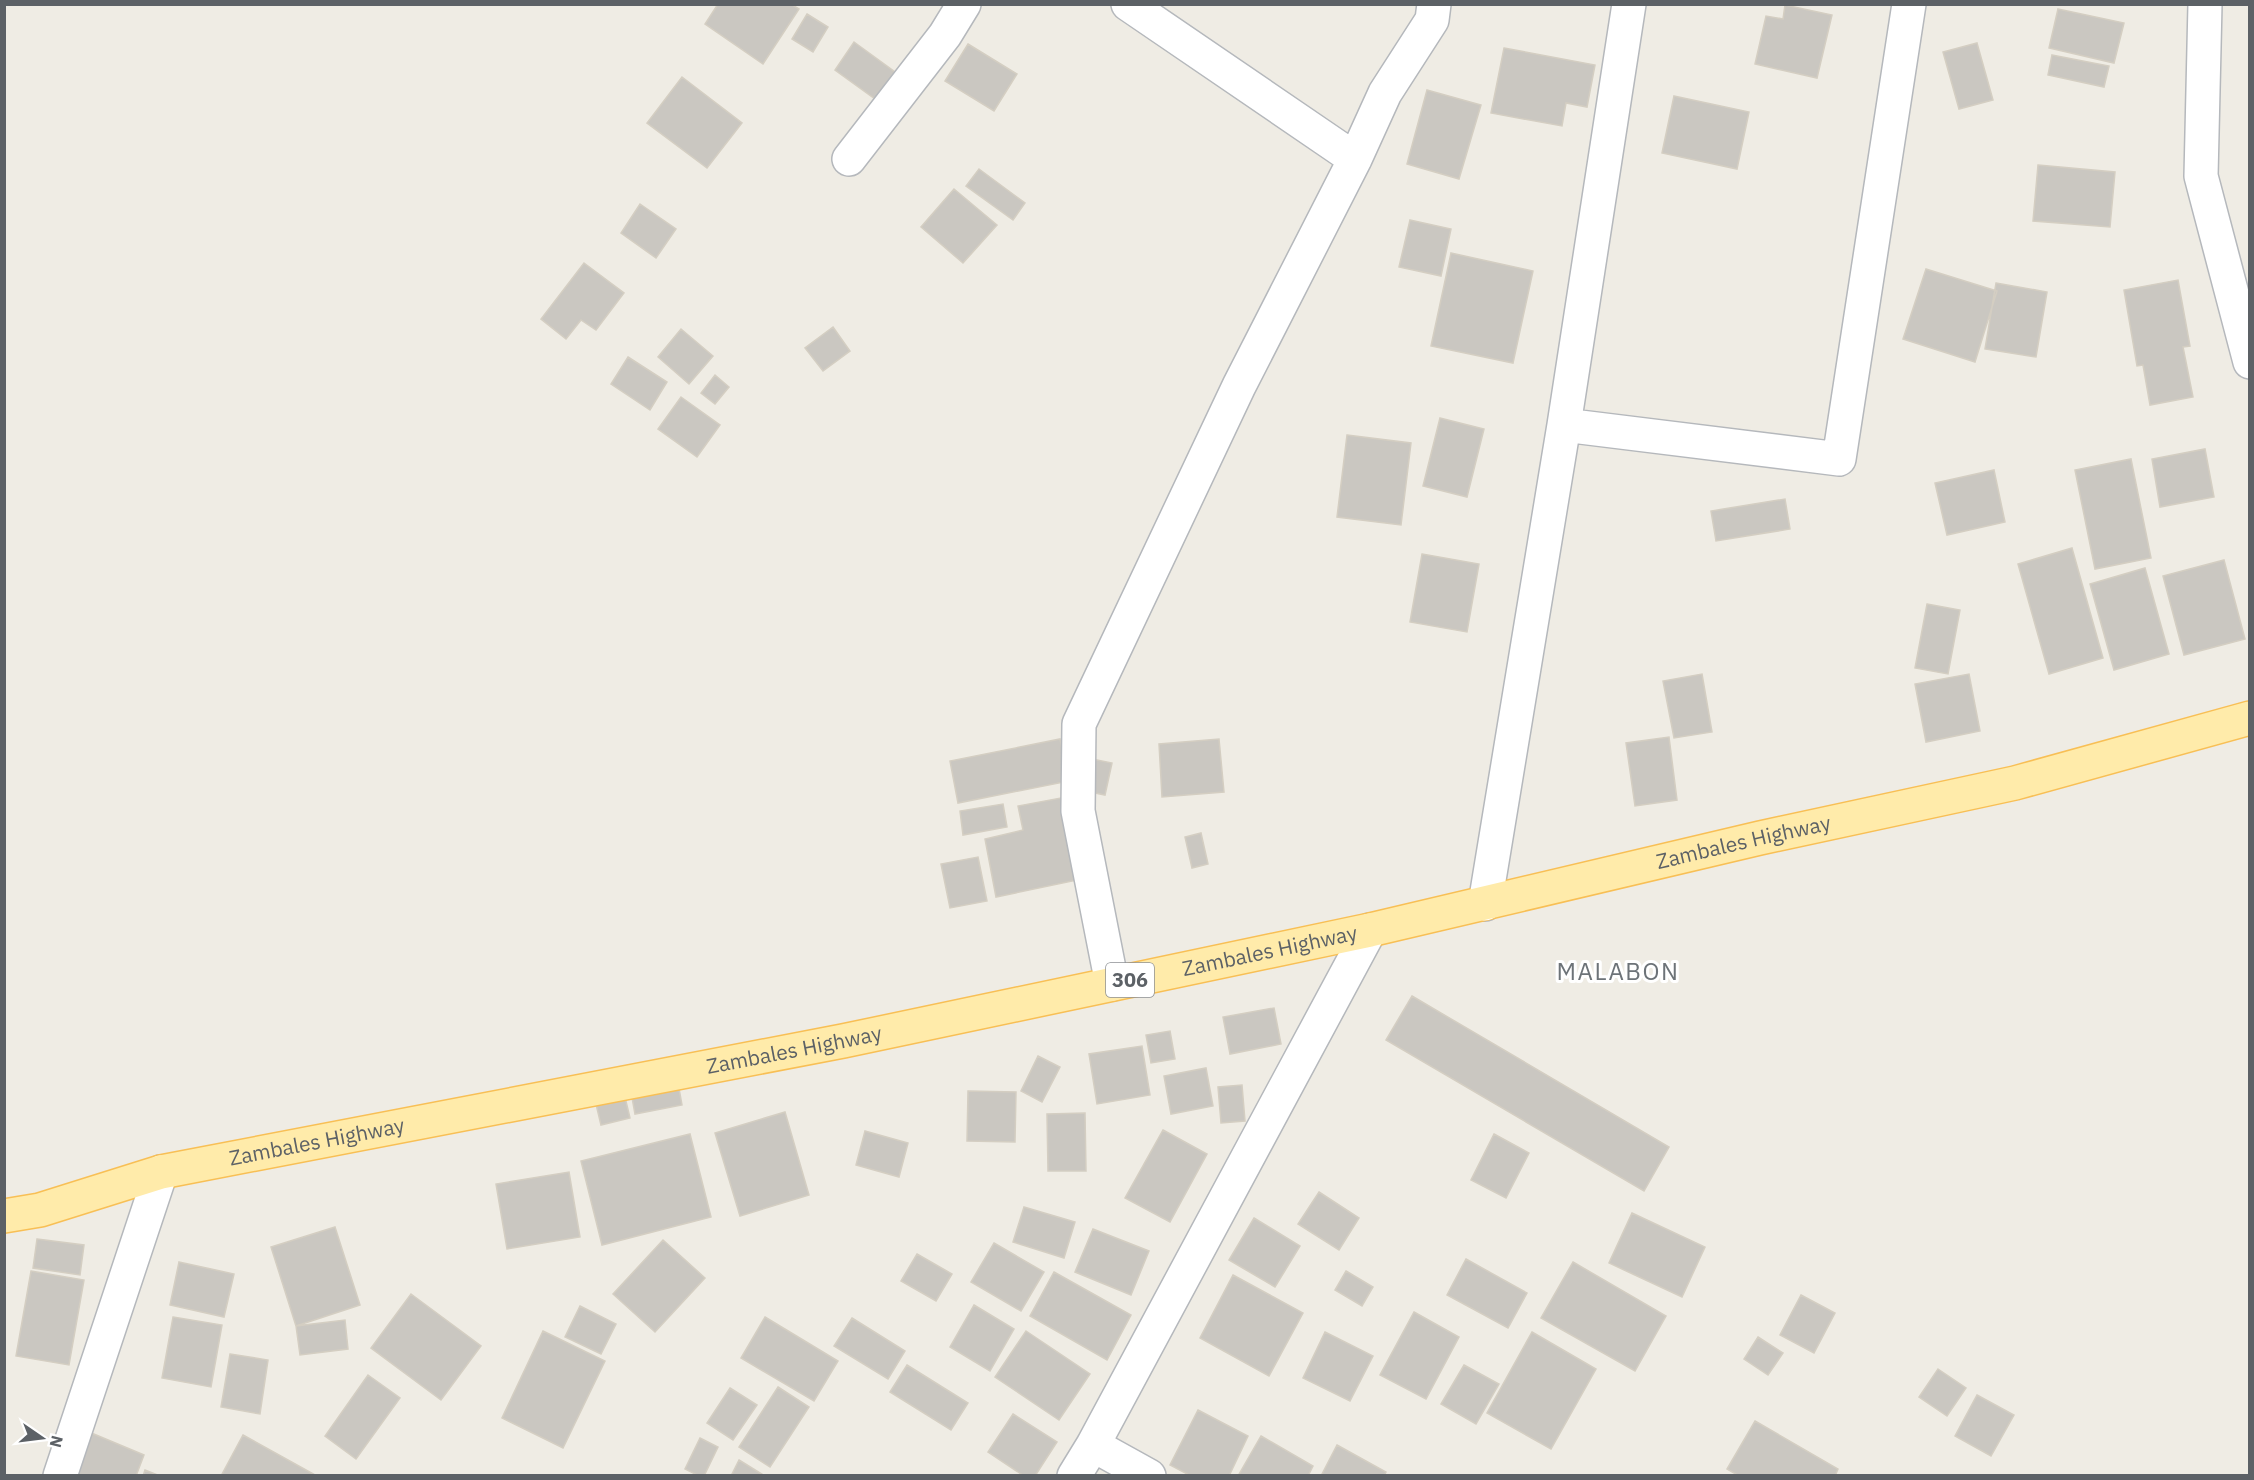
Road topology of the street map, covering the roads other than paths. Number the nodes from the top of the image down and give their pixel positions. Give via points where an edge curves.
1 (964, 4) edge
2 (1128, 4) edge
3 (1434, 4) edge
4 (1629, 4) edge
5 (1909, 4) edge
6 (2205, 4) edge
7 (849, 159) dead end
8 (1355, 159) junction
9 (2250, 362) edge
10 (1564, 426) junction
11 (2250, 718) edge
12 (1485, 904) junction
13 (1370, 930) junction
14 (1112, 984) junction
15 (161, 1172) junction
16 (4, 1216) edge
17 (1093, 1445) junction
18 (60, 1476) edge
19 (1074, 1476) edge
20 (1149, 1476) edge

1 - 7 street via 945,35
2 - 8 street
3 - 8 street via 1432,20 1385,93
4 - 10 street
5 - 10 street via 1839,459
6 - 9 street via 2201,176
8 - 14 street via 1239,386 1079,724 1078,811
10 - 12 street
11 - 12 main road, Zambales Highway / 306 via 2015,783 1760,837
12 - 13 main road, Zambales Highway / 306
13 - 14 main road, Zambales Highway / 306
13 - 17 street
14 - 15 main road, Zambales Highway / 306 via 843,1041
15 - 16 main road, Zambales Highway / 306 via 40,1210
15 - 18 street
17 - 19 street
17 - 20 street

